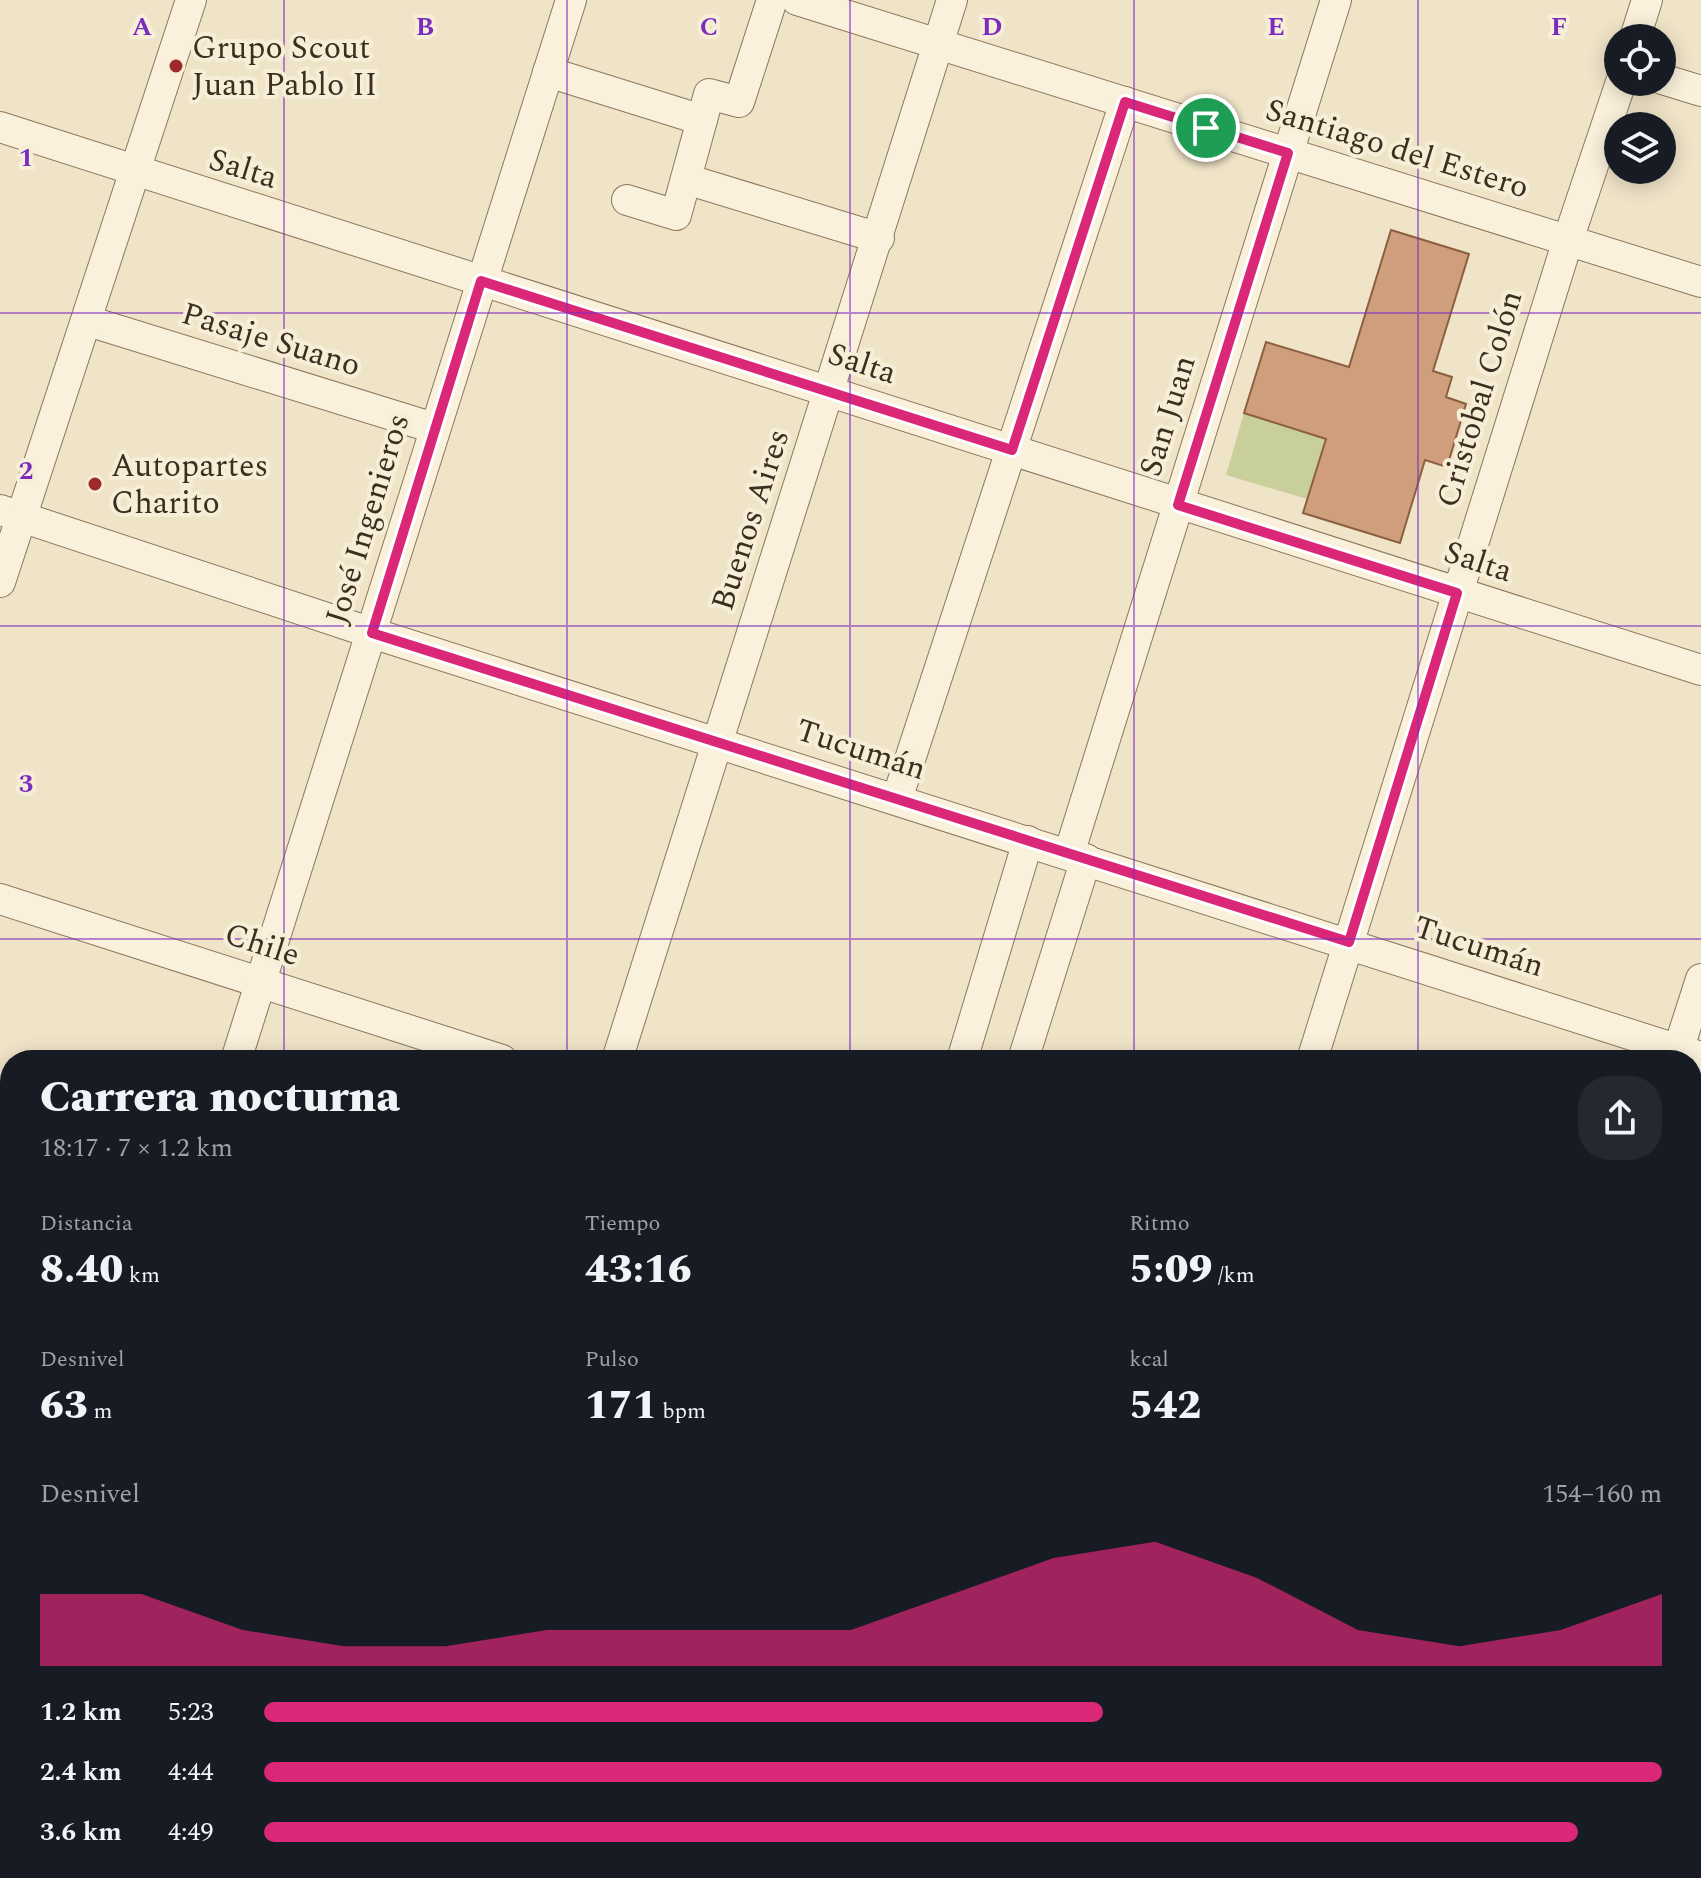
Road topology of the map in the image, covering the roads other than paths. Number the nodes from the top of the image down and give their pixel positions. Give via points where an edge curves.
1 (191, 0) edge
2 (571, 0) edge
3 (772, 0) edge
4 (797, 0) edge
5 (952, 0) edge
6 (1336, 0) edge
7 (1647, 0) edge
8 (1639, 24) edge
9 (939, 46) junction
10 (548, 72) junction
11 (1676, 83) edge
12 (1701, 91) edge
13 (1616, 96) edge
14 (1125, 102) junction
15 (702, 120) junction
16 (0, 127) edge
17 (1288, 153) junction
18 (133, 172) junction
19 (686, 179) junction
20 (627, 200) dead end
21 (879, 238) junction
22 (1568, 240) junction
23 (481, 281) junction
24 (1701, 282) edge
25 (88, 321) junction
26 (830, 391) junction
27 (434, 428) junction
28 (1012, 450) junction
29 (1178, 505) junction
30 (11, 514) edge
31 (0, 582) edge
32 (1457, 593) junction
33 (372, 633) junction
34 (1701, 670) edge
35 (719, 742) junction
36 (897, 799) junction
37 (1028, 841) junction
38 (1077, 857) junction
39 (0, 899) edge
40 (1349, 942) junction
41 (1701, 979) edge
42 (261, 983) junction
43 (239, 1050) edge
44 (471, 1050) edge
45 (620, 1050) edge
46 (965, 1050) edge
47 (1026, 1050) edge
48 (1315, 1050) edge
49 (1666, 1050) edge
50 (1690, 1050) edge

1 - 18 street
2 - 10 street, José Ingenieros
3 - 15 street via 739,102 709,94
4 - 9 street, Santiago del Estero
5 - 9 street, Buenos Aires
6 - 17 street, San Juan
7 - 8 street
9 - 14 street, Santiago del Estero
9 - 21 street, Buenos Aires
10 - 15 street
10 - 23 street, José Ingenieros
11 - 12 street
13 - 22 street, Cristobal Colón
14 - 17 street, Santiago del Estero
14 - 28 street
15 - 19 street
16 - 18 street, Salta
17 - 22 street, Santiago del Estero
17 - 29 street, San Juan
18 - 23 street, Salta
18 - 25 street
19 - 20 street via 676,215
19 - 21 street
21 - 26 street, Buenos Aires
22 - 24 street, Santiago del Estero
22 - 32 street, Cristobal Colón
23 - 26 street, Salta
23 - 27 street, José Ingenieros
25 - 27 street, Pasaje Suano
25 - 30 street
26 - 28 street, Salta
26 - 35 street, Buenos Aires
27 - 33 street, José Ingenieros
28 - 29 street, Salta
28 - 36 street
29 - 32 street, Salta
29 - 38 street, San Juan
30 - 31 street
30 - 33 street, Tucumán
32 - 34 street, Salta
32 - 40 street, Cristobal Colón
33 - 35 street, Tucumán
33 - 42 street, José Ingenieros
35 - 36 street, Tucumán
35 - 45 street, Buenos Aires
36 - 37 street, Tucumán
37 - 38 street, Tucumán
37 - 46 street
38 - 40 street, Tucumán
38 - 47 street, San Juan
39 - 42 street, Chile
40 - 48 street, Cristobal Colón
40 - 49 street, Tucumán
41 - 50 street
42 - 43 street, José Ingenieros
42 - 44 street, Chile

